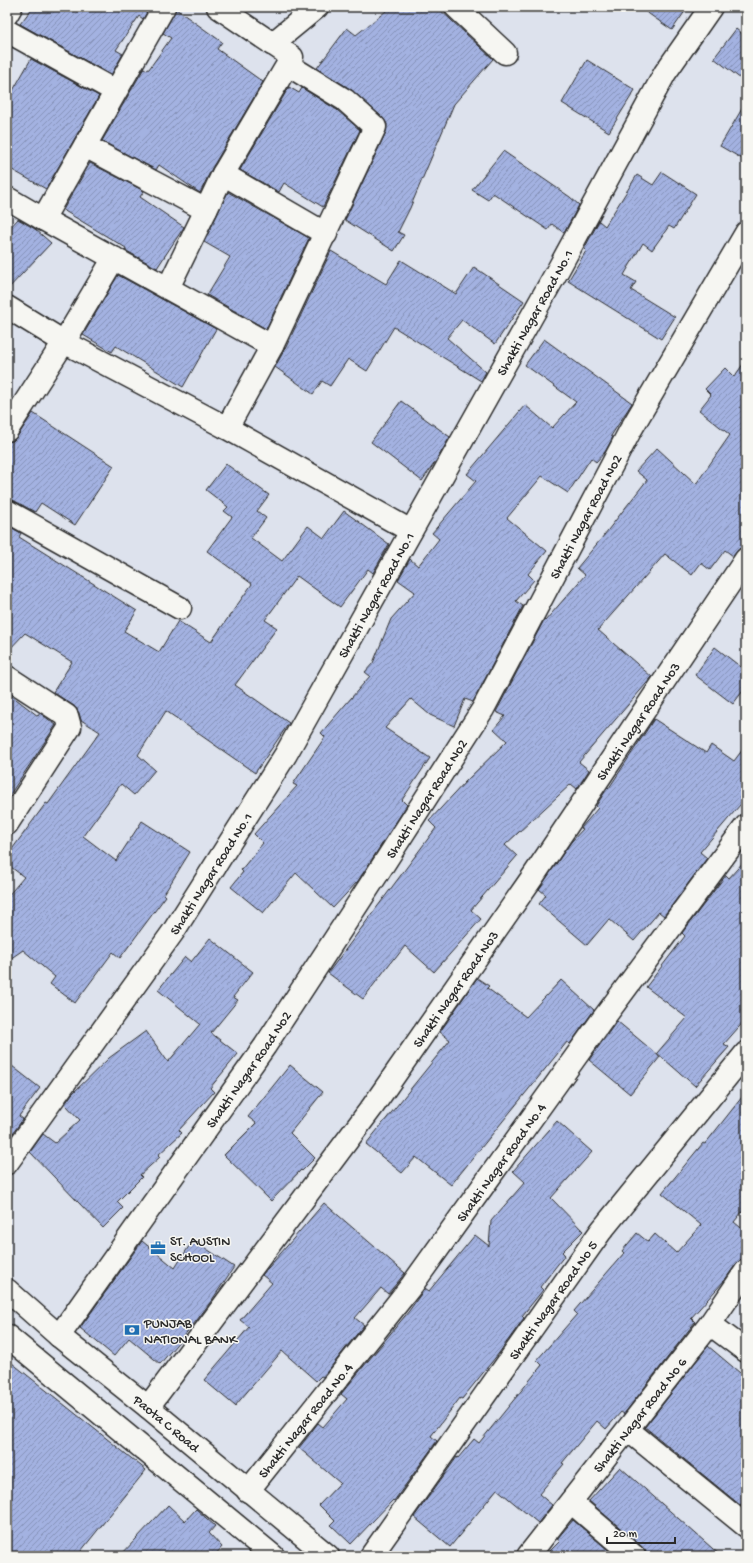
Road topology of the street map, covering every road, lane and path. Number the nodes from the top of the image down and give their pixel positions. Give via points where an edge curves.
1 (10, 7) edge
2 (164, 7) edge
3 (218, 7) edge
4 (317, 7) edge
5 (456, 7) edge
6 (711, 7) edge
7 (7, 14) edge
8 (7, 31) edge
9 (272, 44) junction
10 (505, 53) dead end
11 (288, 66) junction
12 (115, 91) junction
13 (84, 146) junction
14 (223, 174) junction
15 (7, 198) edge
16 (206, 210) junction
17 (43, 219) junction
18 (746, 232) edge
19 (326, 234) junction
20 (114, 258) junction
21 (168, 288) junction
22 (7, 307) edge
23 (64, 342) junction
24 (272, 346) junction
25 (227, 428) junction
26 (7, 430) edge
27 (7, 510) edge
28 (412, 531) junction
29 (746, 558) edge
30 (180, 608) dead end
31 (7, 677) edge
32 (7, 824) edge
33 (746, 826) edge
34 (746, 1053) edge
35 (7, 1163) edge
36 (746, 1271) edge
37 (10, 1298) edge
38 (710, 1324) junction
39 (7, 1336) edge
40 (59, 1336) junction
41 (746, 1351) edge
42 (148, 1407) junction
43 (628, 1430) junction
44 (248, 1491) junction
45 (571, 1502) junction
46 (746, 1526) edge
47 (273, 1556) edge
48 (328, 1556) edge
49 (370, 1556) edge
50 (528, 1556) edge
51 (634, 1556) edge

1 - 7 street
2 - 12 street
3 - 9 street
4 - 9 street
5 - 10 street
6 - 28 street, Shakti Nagar Road No.1 via 665,73
8 - 12 street
9 - 11 street via 292,57
11 - 14 street
11 - 19 street via 345,100 375,127
12 - 13 street
13 - 16 street
13 - 17 street
14 - 16 street
14 - 19 street
15 - 17 street
16 - 21 street
17 - 20 street
18 - 40 street, Shakti Nagar Road No2 via 630,431 483,709 265,1046
19 - 24 street
20 - 21 street
20 - 23 street
21 - 24 street
22 - 23 street
23 - 25 street
23 - 26 street
24 - 25 street
25 - 28 street
27 - 30 street
28 - 35 street, Shakti Nagar Road No.1 via 286,754 173,932
29 - 42 street, Shakti Nagar Road No3 via 534,875 373,1106
31 - 32 street via 67,716 70,727
33 - 44 street, Shakti Nagar Road No.4 via 412,1285
34 - 49 street, Shakti Nagar Road No 5 via 601,1231
36 - 38 street, Shakti Nagar Road No 6
37 - 40 street, Paota C Road
38 - 41 street
38 - 43 street, Shakti Nagar Road No 6
39 - 47 street
40 - 42 street, Paota C Road
42 - 44 street, Paota C Road
43 - 45 street, Shakti Nagar Road No 6
43 - 46 street
44 - 48 street, Paota C Road
45 - 50 street, Shakti Nagar Road No 6
45 - 51 street

